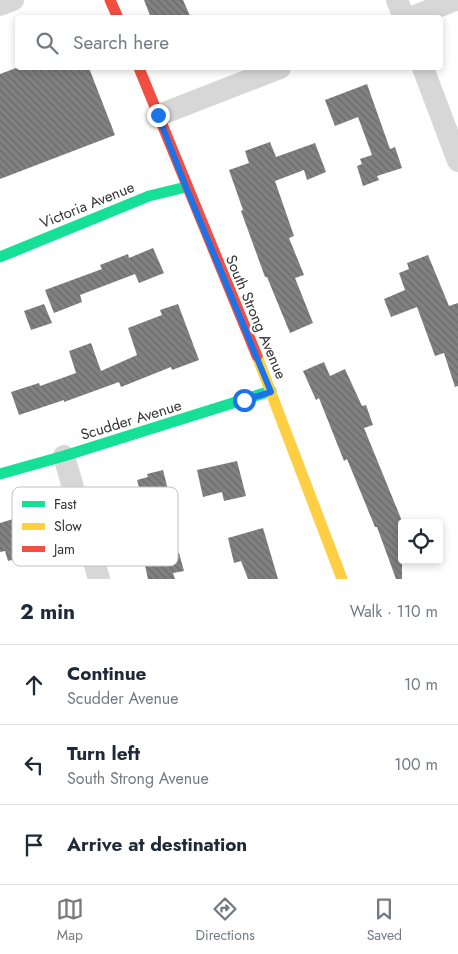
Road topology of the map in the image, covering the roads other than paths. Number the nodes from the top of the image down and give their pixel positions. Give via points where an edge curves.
1 (14, 0) edge
2 (110, 0) edge
3 (397, 0) edge
4 (455, 0) edge
5 (0, 5) edge
6 (117, 15) edge
7 (403, 15) edge
8 (418, 15) edge
9 (140, 70) edge
10 (275, 70) edge
11 (424, 70) edge
12 (158, 115) junction
13 (458, 161) edge
14 (186, 187) junction
15 (0, 256) edge
16 (271, 392) junction
17 (64, 456) junction
18 (0, 474) edge
19 (73, 487) edge
20 (95, 566) edge
21 (99, 579) edge
22 (342, 579) edge

1 - 5 street
2 - 6 street
3 - 7 street
4 - 8 street
9 - 12 street, South Strong Avenue
10 - 12 street
11 - 13 street
12 - 14 street, South Strong Avenue
14 - 15 street, Victoria Avenue via 149,196
14 - 16 street, South Strong Avenue
16 - 17 street, Scudder Avenue
16 - 22 street, South Strong Avenue
17 - 18 street, Scudder Avenue
17 - 19 street
20 - 21 street

